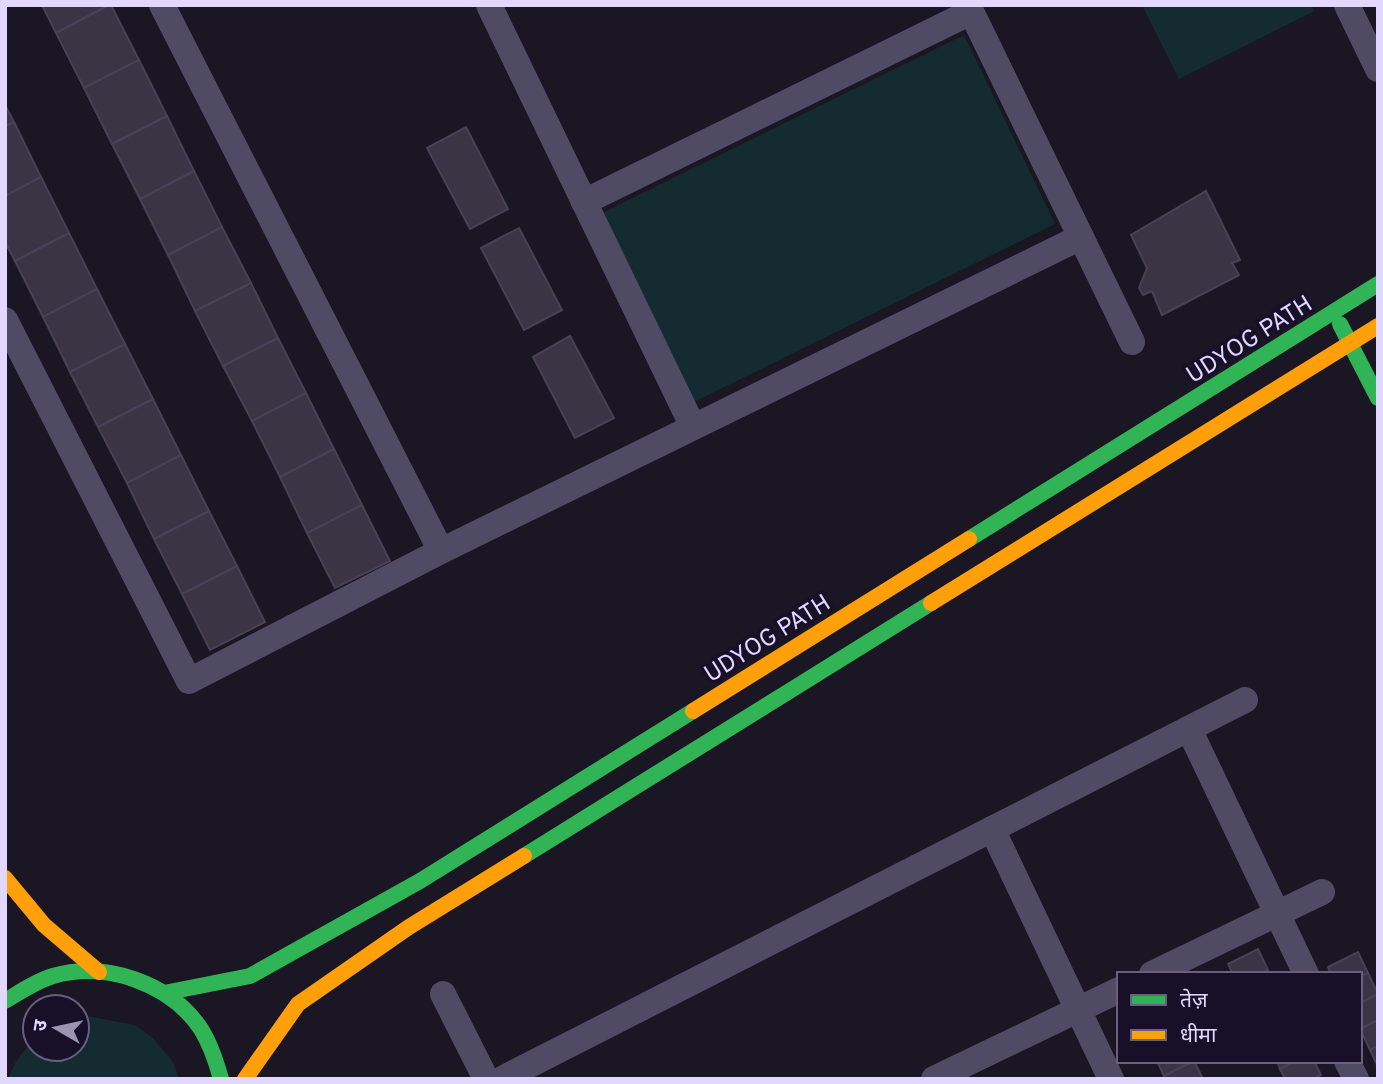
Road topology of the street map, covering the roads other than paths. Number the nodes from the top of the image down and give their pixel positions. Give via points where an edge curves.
1 (162, 5) edge
2 (489, 5) edge
3 (1347, 5) edge
4 (970, 8) edge
5 (1378, 69) edge
6 (584, 202) junction
7 (1081, 237) junction
8 (1378, 284) edge
9 (1334, 312) junction
10 (5, 320) edge
11 (1378, 326) edge
12 (1132, 342) dead end
13 (1350, 344) junction
14 (1378, 398) edge
15 (692, 427) junction
16 (441, 551) junction
17 (1245, 700) dead end
18 (1189, 729) junction
19 (992, 829) junction
20 (5, 878) edge
21 (1322, 892) dead end
22 (1277, 913) junction
23 (99, 972) junction
24 (1156, 972) edge
25 (1305, 972) edge
26 (1117, 991) edge
27 (164, 993) junction
28 (443, 994) dead end
29 (5, 1001) edge
30 (1078, 1010) junction
31 (1349, 1063) edge
32 (221, 1079) edge
33 (245, 1079) edge
34 (486, 1079) edge
35 (502, 1079) edge
36 (934, 1079) edge
37 (1111, 1079) edge
38 (1356, 1079) edge

1 - 16 street
2 - 6 street
3 - 5 street
4 - 6 street
4 - 7 street
6 - 15 street
7 - 12 street
7 - 15 street
8 - 9 main road, UDYOG PATH
9 - 13 main road
9 - 27 main road, UDYOG PATH via 420,881 250,976
10 - 16 street via 189,681
11 - 13 main road
13 - 14 main road
13 - 33 main road via 409,926 298,1004
15 - 16 street
17 - 18 street
18 - 19 street
18 - 22 street
19 - 30 street
19 - 35 street
20 - 23 main road via 44,925
21 - 22 street
22 - 24 street
22 - 25 street
23 - 27 main road via 139,980
23 - 29 main road via 45,978
26 - 30 street
27 - 32 main road via 198,1025 218,1060
28 - 34 street
30 - 36 street
30 - 37 street
31 - 38 street

